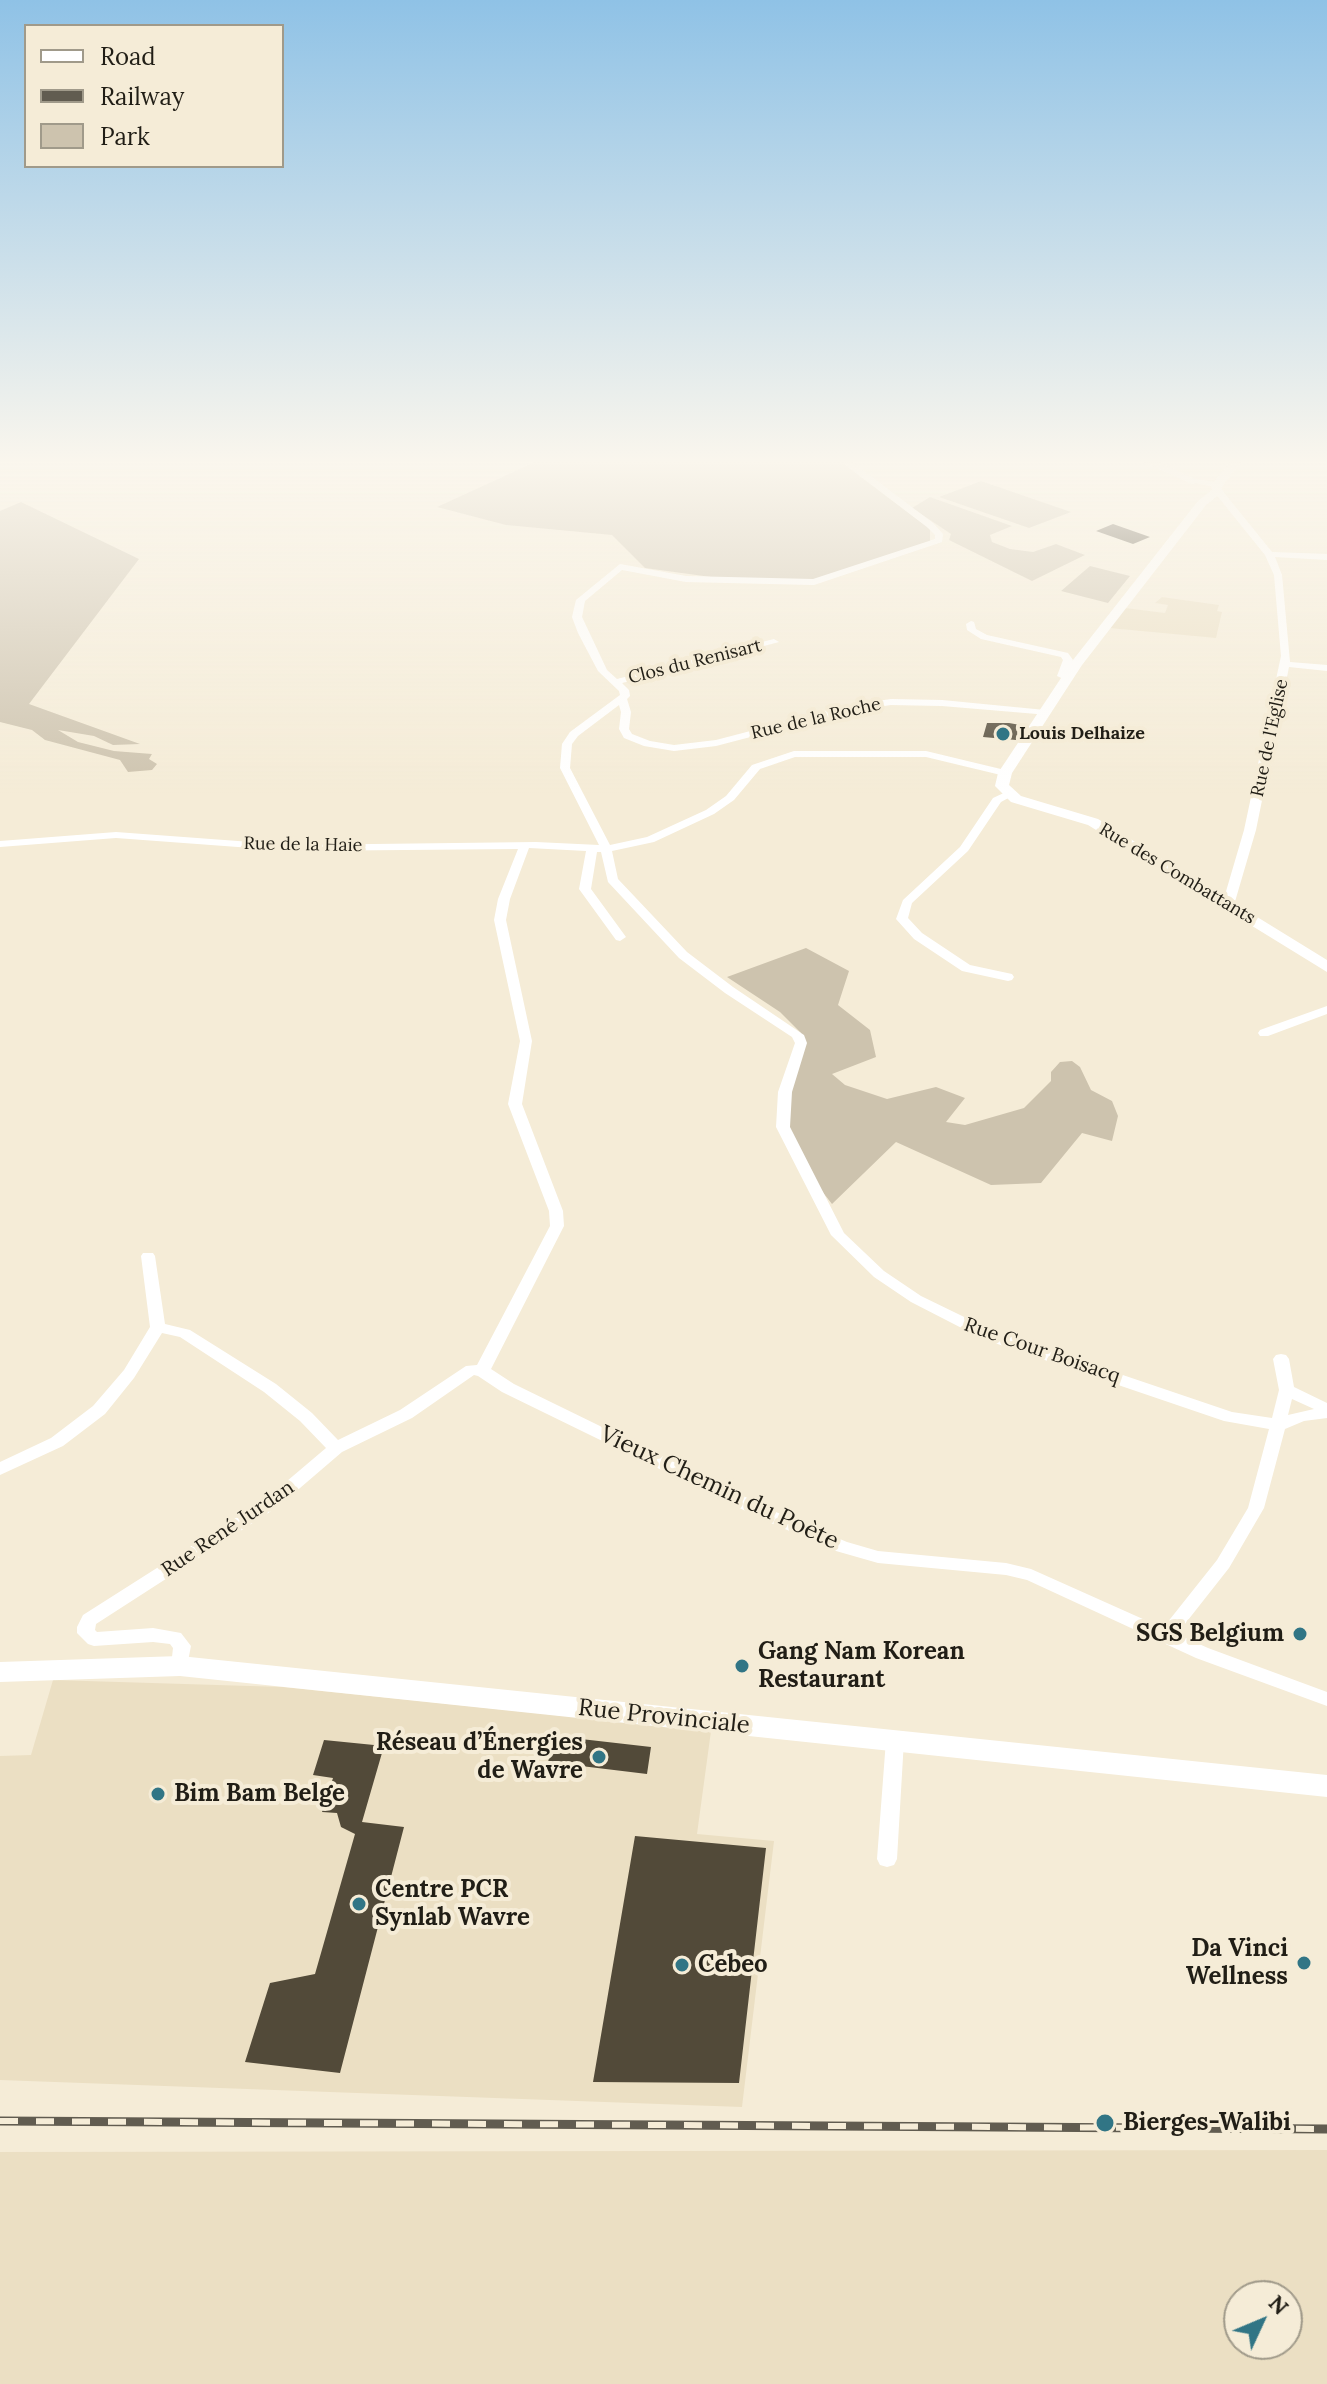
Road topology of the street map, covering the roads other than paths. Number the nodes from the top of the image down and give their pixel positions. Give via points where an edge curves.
1 (611, 573) edge
2 (650, 573) edge
3 (840, 573) edge
4 (1145, 573) edge
5 (1277, 573) edge
6 (971, 624) dead end
7 (774, 642) dead end
8 (1285, 664) junction
9 (1327, 668) edge
10 (1068, 678) junction
11 (616, 682) junction
12 (622, 699) junction
13 (1045, 713) junction
14 (1005, 773) junction
15 (1008, 794) junction
16 (0, 844) edge
17 (525, 845) junction
18 (599, 849) junction
19 (1228, 905) junction
20 (620, 937) dead end
21 (1327, 967) edge
22 (1008, 977) dead end
23 (1327, 1010) edge
24 (1264, 1033) dead end
25 (148, 1256) dead end
26 (158, 1327) junction
27 (1281, 1359) dead end
28 (482, 1371) junction
29 (1287, 1390) junction
30 (1327, 1411) edge
31 (1280, 1425) junction
32 (336, 1448) junction
33 (0, 1469) edge
34 (1166, 1636) junction
35 (180, 1666) junction
36 (0, 1672) edge
37 (1327, 1699) edge
38 (895, 1740) junction
39 (1327, 1786) edge
40 (887, 1859) dead end

1 - 11 street via 584,596 577,612 600,666
2 - 3 street via 814,582
4 - 10 street
5 - 8 street, Rue de l'Eglise
6 - 10 street via 984,637 1065,655 1062,676
7 - 11 street, Clos du Renisart
8 - 9 street
8 - 19 street, Rue de l'Eglise via 1250,830
10 - 13 street
11 - 12 street via 624,690
12 - 13 street, Rue de la Roche via 628,736 674,748 891,702
12 - 18 street via 574,734 565,754 565,768
13 - 14 street
14 - 15 street via 1001,782
14 - 18 street, Rue de la Haie via 926,754 794,754 756,767 726,802 710,812 650,840
15 - 19 street, Rue des Combattants via 1093,822
15 - 22 street via 997,800 964,849 907,902 902,919 966,968
16 - 17 street, Rue de la Haie via 116,835 292,848
17 - 18 street, Rue de la Haie
17 - 28 street via 500,920 526,1041 515,1104 557,1226
18 - 20 street via 585,889
18 - 31 street, Rue Cour Boisacq via 612,880 670,943 798,1035 801,1043 785,1092 783,1127 838,1235 857,1256 916,1299 988,1335 1230,1417
19 - 21 street, Rue des Combattants
23 - 24 street
25 - 26 street
26 - 32 street via 185,1333 270,1388
26 - 33 street via 99,1410 57,1442
27 - 29 street
28 - 32 street, Rue René Jurdan via 471,1370 406,1414
28 - 34 street, Vieux Chemin du Poète via 842,1547 878,1557 1031,1575
29 - 30 street, Rue Cour Boisacq
29 - 31 street
30 - 31 street, Rue Cour Boisacq
31 - 34 street via 1256,1508 1223,1564
32 - 35 street, Rue René Jurdan via 273,1502 89,1620 86,1633 94,1639 175,1638 182,1646
34 - 37 street, Vieux Chemin du Poète
35 - 36 main road, Rue Provinciale
35 - 38 main road, Rue Provinciale
38 - 39 main road, Rue Provinciale
38 - 40 street

